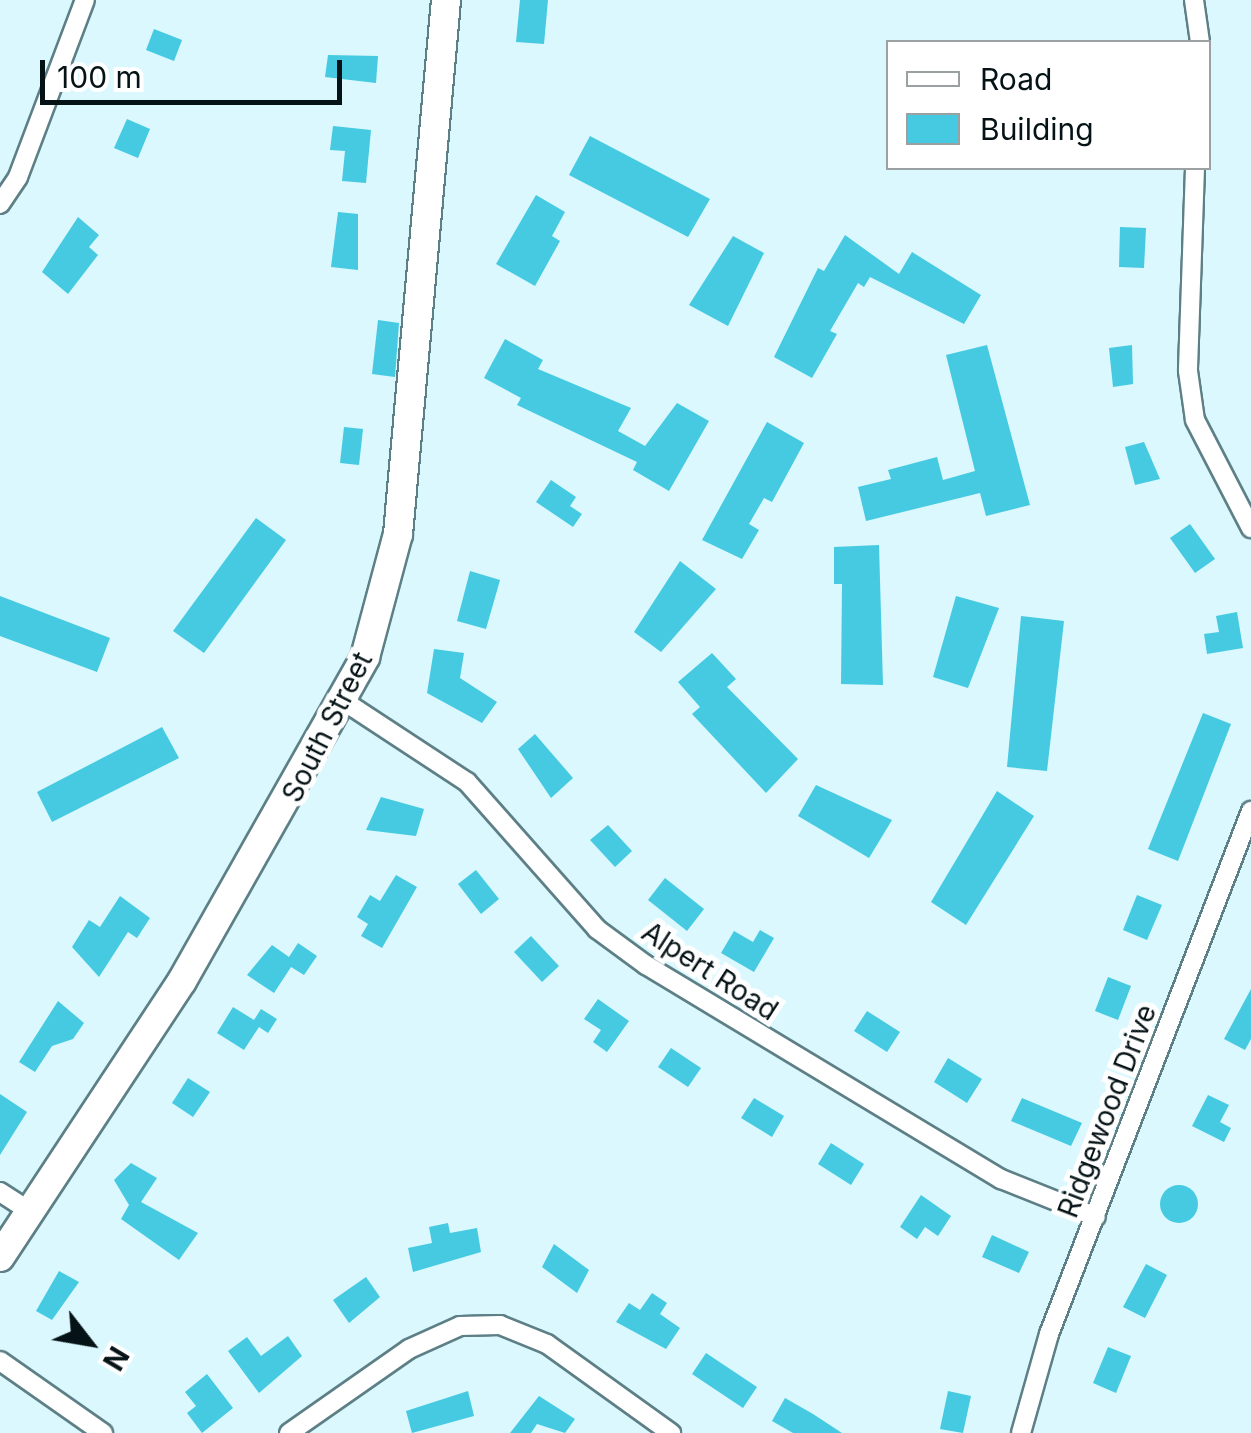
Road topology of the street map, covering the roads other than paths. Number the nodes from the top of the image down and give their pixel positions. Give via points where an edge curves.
1 (85, 0) edge
2 (446, 0) edge
3 (1194, 0) edge
4 (1200, 40) edge
5 (1195, 170) edge
6 (0, 204) edge
7 (1251, 528) edge
8 (345, 702) junction
9 (1251, 811) edge
10 (0, 1192) edge
11 (31, 1212) junction
12 (1096, 1217) junction
13 (0, 1258) edge
14 (0, 1362) edge
15 (104, 1433) edge
16 (289, 1433) edge
17 (672, 1433) edge
18 (1022, 1433) edge

1 - 6 street via 24,164
2 - 8 street, South Street via 398,534 384,604
3 - 4 street
5 - 7 street via 1193,404
8 - 11 street, South Street via 182,981
8 - 12 street, Alpert Road via 468,782 597,929 646,965 1001,1180
9 - 12 street, Ridgewood Drive
10 - 11 street
11 - 13 street, South Street
12 - 18 street, Ridgewood Drive via 1049,1334
14 - 15 street
16 - 17 street via 409,1348 460,1326 500,1326 546,1344

